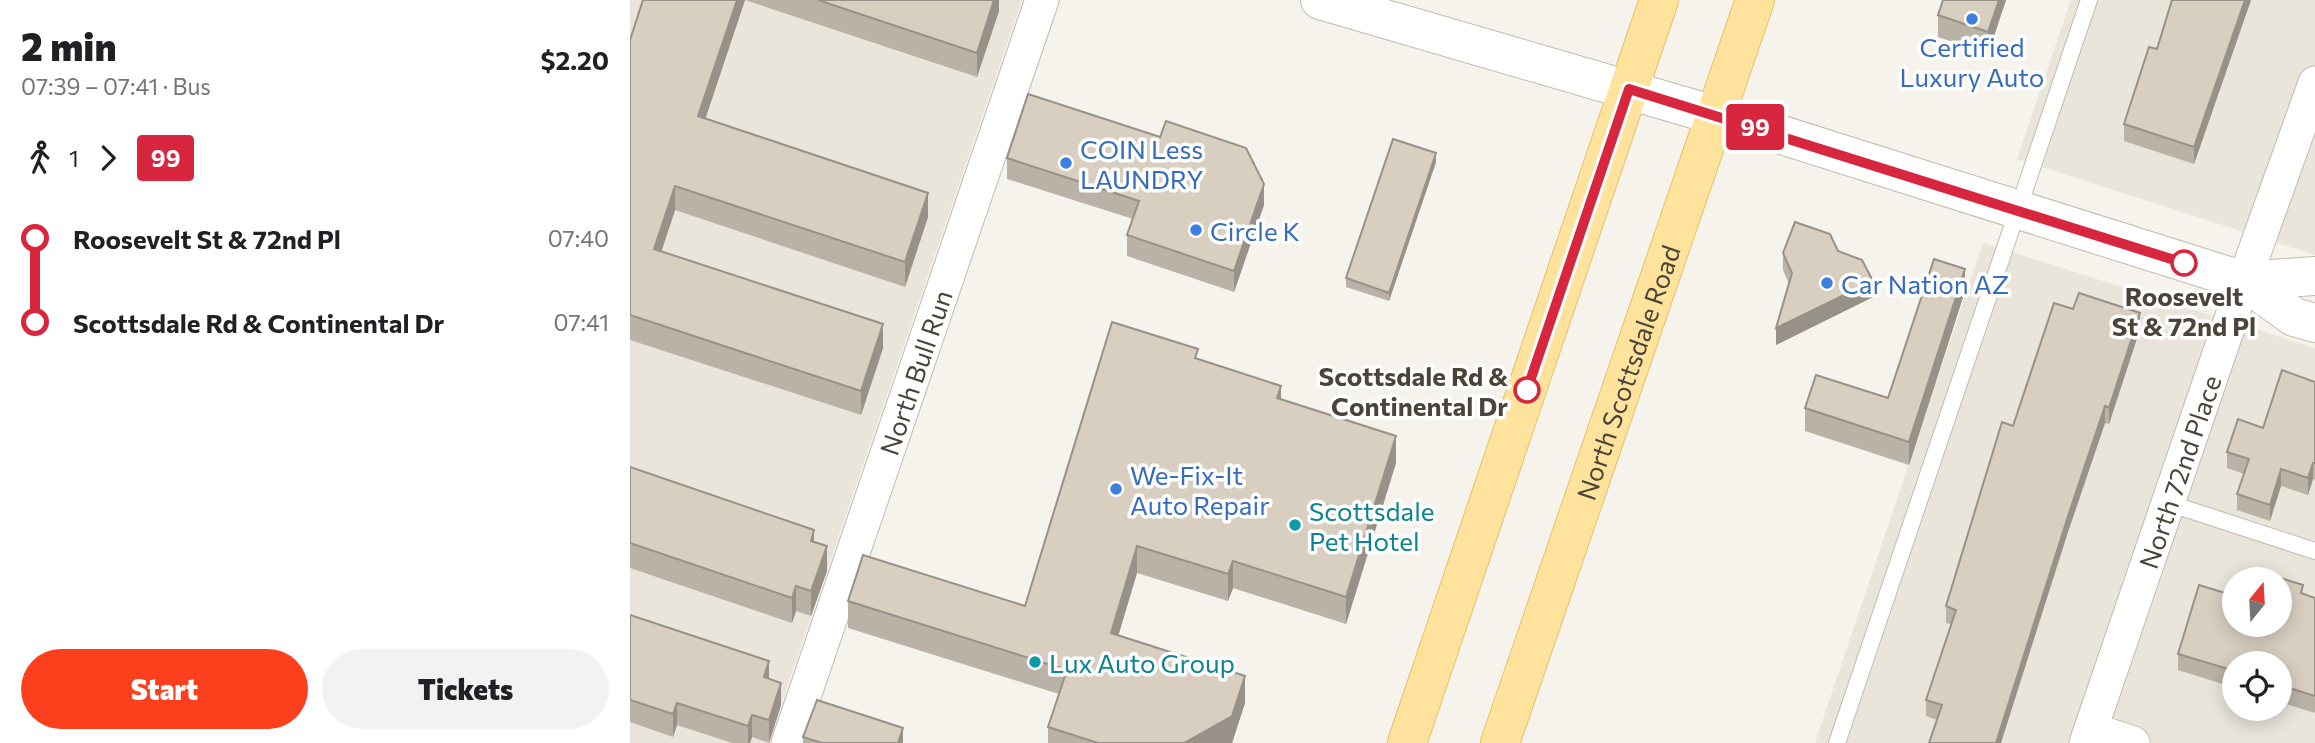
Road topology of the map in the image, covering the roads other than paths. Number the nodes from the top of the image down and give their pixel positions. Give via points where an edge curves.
1 (1042, 0) edge
2 (1320, 0) edge
3 (1659, 0) edge
4 (1755, 0) edge
5 (2090, 0) edge
6 (2315, 83) edge
7 (1629, 89) junction
8 (1716, 115) junction
9 (2018, 211) junction
10 (2315, 276) edge
11 (2244, 281) junction
12 (2315, 323) edge
13 (2168, 503) junction
14 (2315, 551) edge
15 (2089, 736) edge
16 (788, 743) edge
17 (1407, 743) edge
18 (1500, 743) edge
19 (1837, 743) edge
20 (2133, 743) edge

1 - 16 street, North Bull Run
2 - 7 street
3 - 7 main road
4 - 8 main road, North Scottsdale Road
5 - 9 lane
6 - 11 street, North 72nd Place
7 - 8 street
7 - 17 main road
8 - 9 street
8 - 18 main road, North Scottsdale Road
9 - 11 street
9 - 19 lane
10 - 11 street
11 - 12 street via 2294,317
11 - 13 street, North 72nd Place
13 - 14 lane
13 - 15 street, North 72nd Place
15 - 20 street

